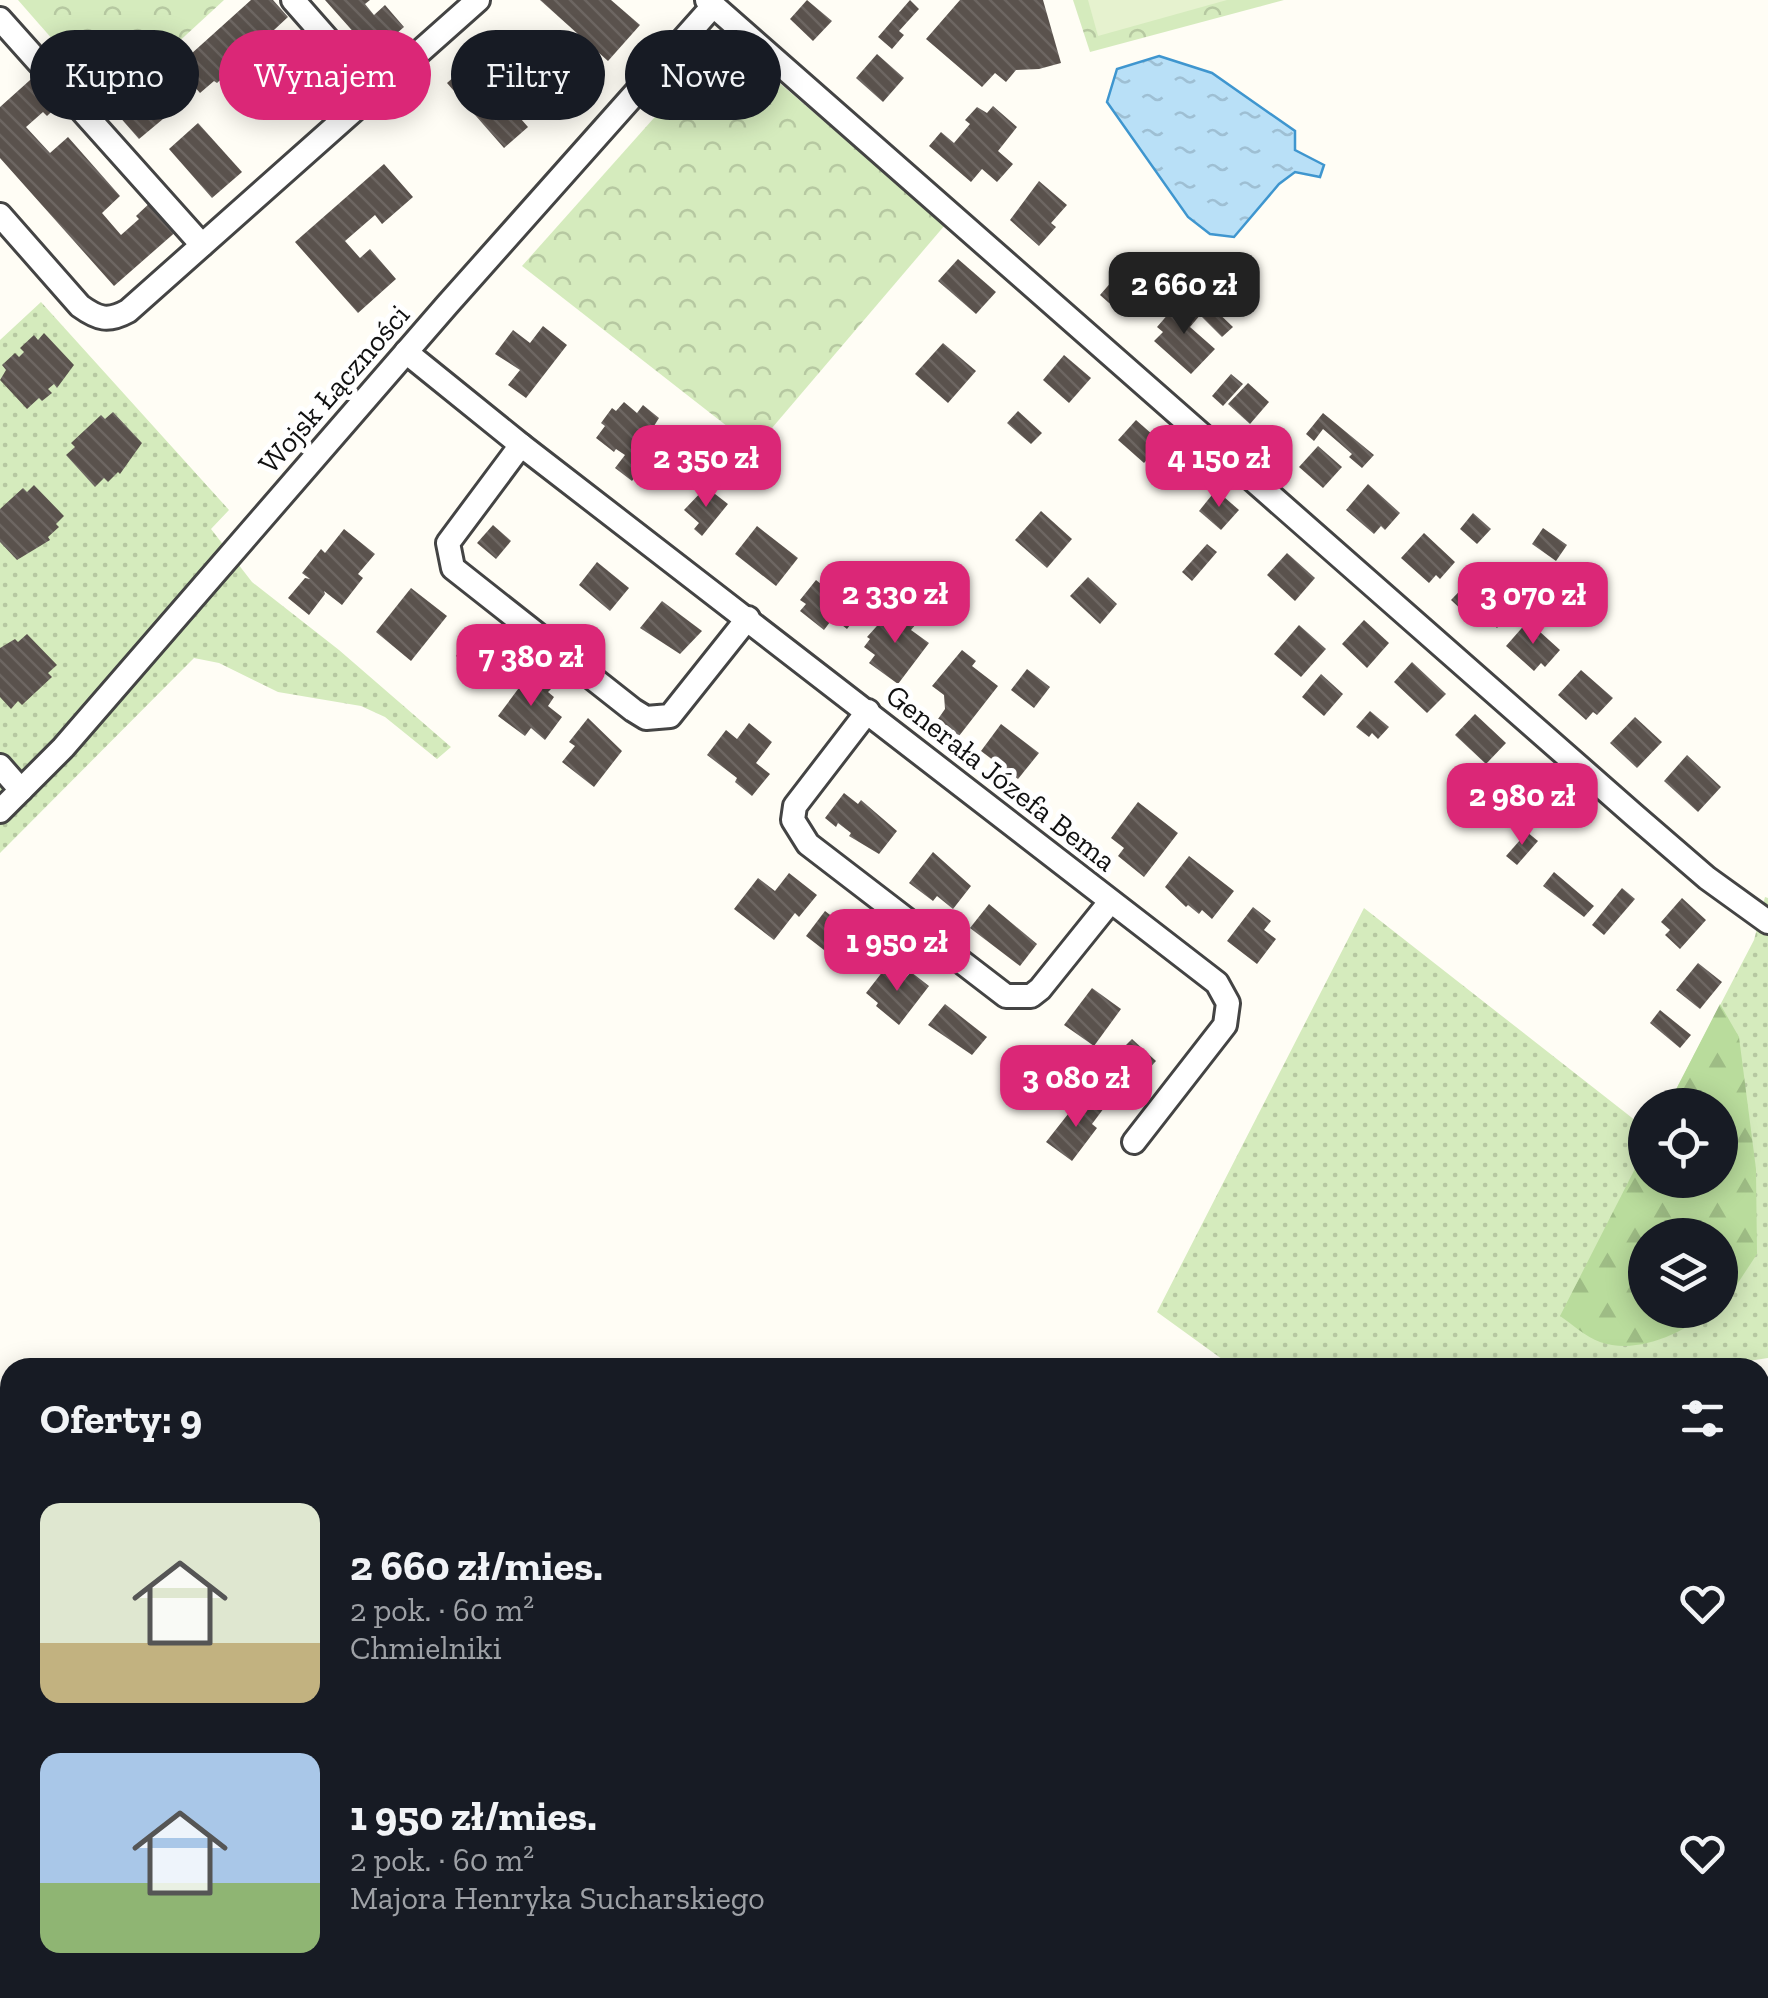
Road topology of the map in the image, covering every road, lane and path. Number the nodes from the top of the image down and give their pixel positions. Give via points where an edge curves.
1 (292, 0) edge
2 (478, 0) edge
3 (710, 3) edge
4 (0, 19) edge
5 (319, 30) edge
6 (431, 42) edge
7 (343, 120) edge
8 (0, 216) edge
9 (202, 245) junction
10 (406, 352) junction
11 (522, 445) junction
12 (748, 618) junction
13 (868, 711) junction
14 (0, 766) edge
15 (21, 790) junction
16 (0, 811) edge
17 (1110, 902) junction
18 (1768, 922) edge
19 (1134, 1142) dead end

1 - 5 street
2 - 6 street
3 - 10 street, Wojsk Łączności
3 - 18 street via 1707,878
4 - 9 street
7 - 9 street
8 - 9 street via 80,306 112,320
10 - 11 street, Generała Józefa Bema
10 - 15 street, Wojsk Łączności
11 - 12 street, Generała Józefa Bema
11 - 12 street via 448,543 452,568 633,710 646,718 670,716
12 - 13 street, Generała Józefa Bema
13 - 17 street, Generała Józefa Bema
13 - 17 street via 794,806 808,844 1006,996 1040,990
14 - 15 street
15 - 16 street, Wojsk Łączności
17 - 19 street, Generała Józefa Bema via 1217,983 1228,1003 1225,1026

